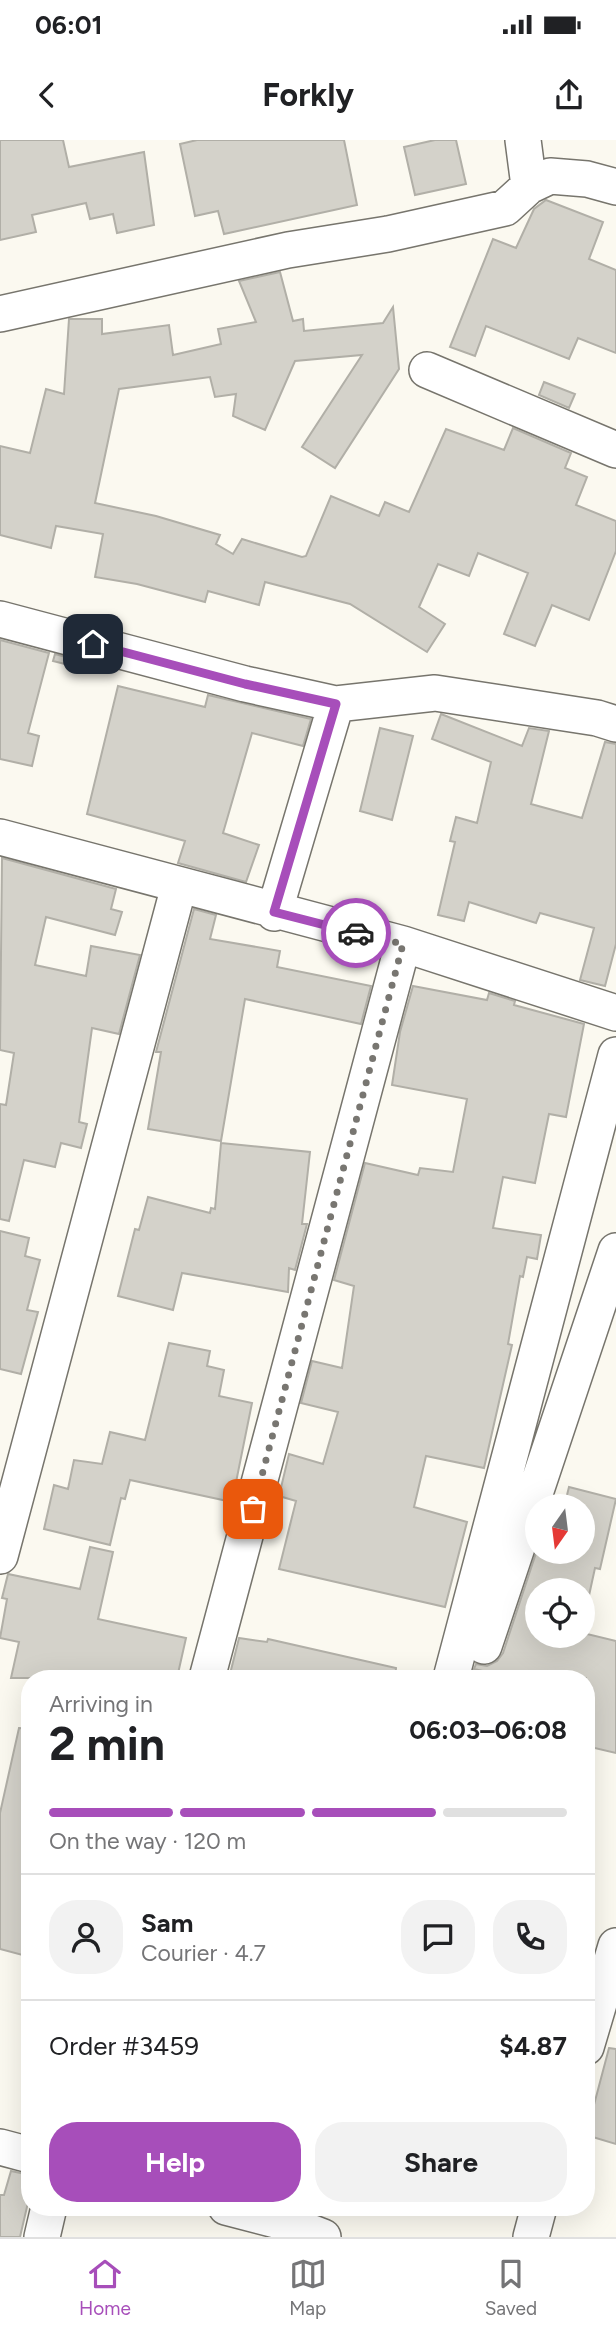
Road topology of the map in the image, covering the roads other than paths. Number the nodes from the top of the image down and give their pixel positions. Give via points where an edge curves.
1 (523, 140) edge
2 (529, 186) junction
3 (616, 187) edge
4 (0, 314) edge
5 (427, 370) dead end
6 (616, 450) edge
7 (0, 619) edge
8 (336, 704) junction
9 (616, 724) edge
10 (0, 837) edge
11 (179, 886) junction
12 (274, 912) junction
13 (403, 944) junction
14 (616, 1013) edge
15 (616, 1055) edge
16 (616, 1251) edge
17 (0, 1556) edge
18 (209, 1670) edge
19 (453, 1670) edge
20 (476, 1670) edge
21 (616, 1946) edge
22 (595, 2017) edge
23 (0, 2147) edge
24 (21, 2153) edge
25 (46, 2216) edge
26 (264, 2216) edge
27 (537, 2216) edge
28 (289, 2222) edge
29 (42, 2237) edge
30 (323, 2237) edge
31 (531, 2237) edge

1 - 2 street
2 - 3 street via 550,176
2 - 4 street via 505,208
5 - 6 street
7 - 8 street
8 - 9 street via 435,693
8 - 12 street
10 - 11 street
11 - 12 street
11 - 17 street
12 - 13 street
13 - 14 street
13 - 18 street
15 - 19 street
16 - 20 street
21 - 22 street
23 - 24 street
25 - 29 street
26 - 28 street
27 - 31 street
28 - 30 street

